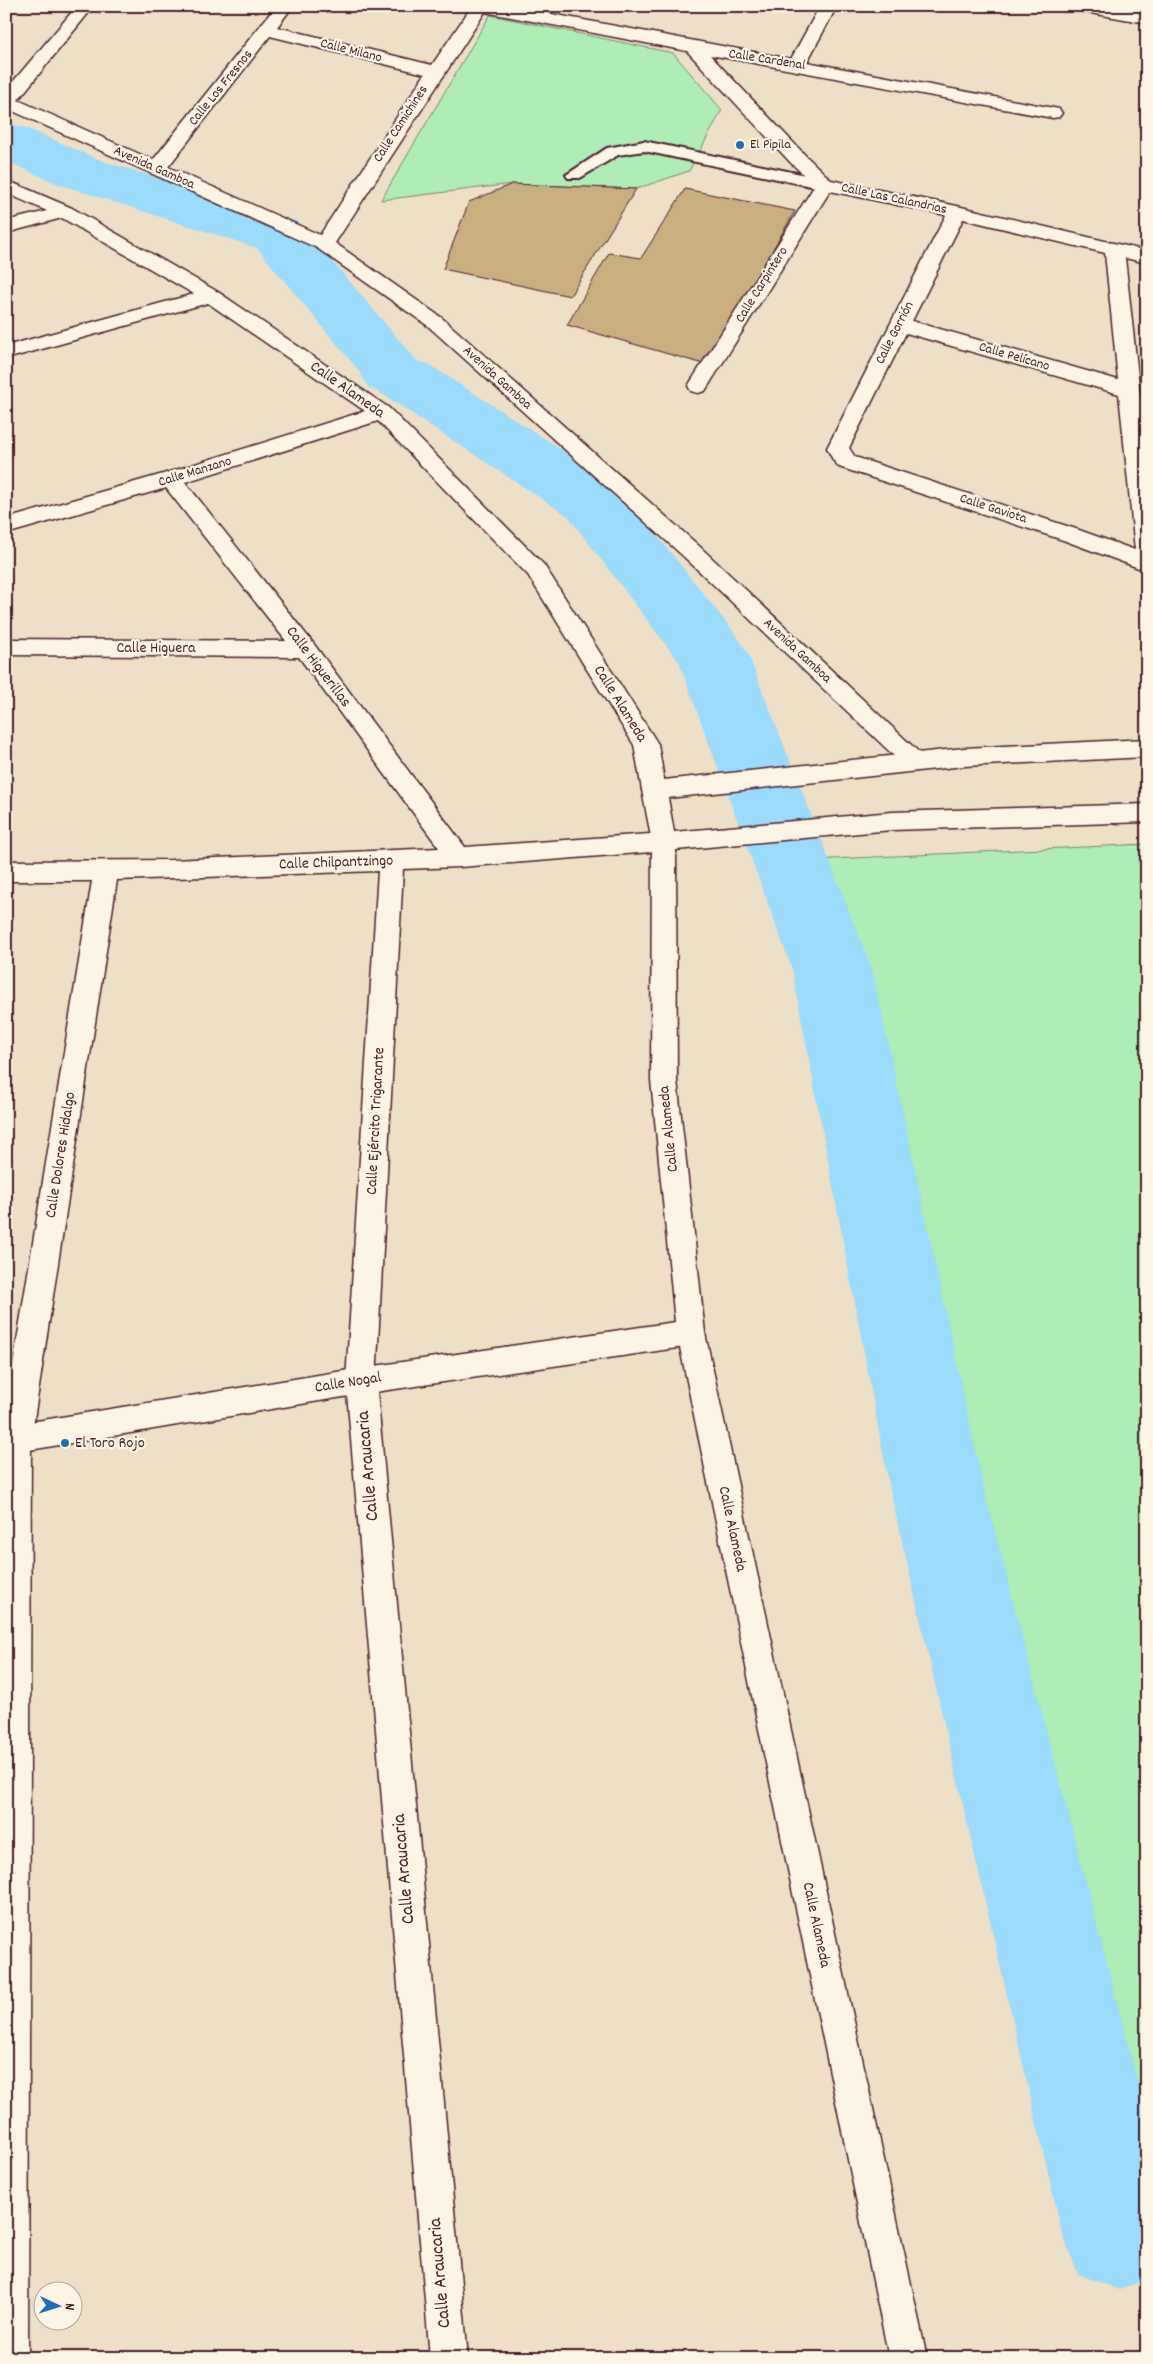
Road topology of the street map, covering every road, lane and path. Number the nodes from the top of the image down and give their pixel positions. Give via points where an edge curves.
1 (86, 6) edge
2 (285, 6) edge
3 (481, 6) edge
4 (829, 6) edge
5 (1079, 6) edge
6 (1147, 18) edge
7 (267, 30) junction
8 (694, 48) junction
9 (797, 64) junction
10 (436, 72) junction
11 (7, 101) edge
12 (1053, 114) dead end
13 (156, 169) junction
14 (574, 175) dead end
15 (824, 184) junction
16 (6, 186) edge
17 (65, 212) junction
18 (958, 212) junction
19 (6, 227) edge
20 (324, 244) junction
21 (1114, 249) junction
22 (1147, 257) edge
23 (210, 296) junction
24 (899, 324) junction
25 (6, 353) edge
26 (698, 386) dead end
27 (1129, 390) junction
28 (382, 413) junction
29 (840, 455) joint
30 (171, 479) junction
31 (6, 527) edge
32 (1147, 562) edge
33 (6, 647) edge
34 (305, 649) junction
35 (1147, 748) edge
36 (915, 762) junction
37 (654, 790) junction
38 (1147, 813) edge
39 (664, 842) junction
40 (460, 858) junction
41 (391, 861) junction
42 (6, 871) edge
43 (106, 872) junction
44 (691, 1333) junction
45 (361, 1380) junction
46 (11, 1439) edge
47 (9, 2358) edge
48 (449, 2358) edge
49 (908, 2358) edge

1 - 11 street
2 - 7 street, Calle Los Fresnos
3 - 8 street, Calle Cardenal
3 - 10 street, Calle Camichines
4 - 9 street
5 - 6 street
7 - 10 street, Calle Milano
7 - 13 street, Calle Los Fresnos
8 - 9 street, Calle Cardenal
8 - 15 street, Calle Las Calandrias
9 - 12 street, Calle Cardenal
10 - 20 street, Calle Camichines
11 - 13 street, Avenida Gamboa
13 - 20 street, Avenida Gamboa
14 - 15 lane via 613,151 644,146
15 - 18 street, Calle Las Calandrias
15 - 26 street, Calle Carpintero
16 - 17 street, Calle Alameda
17 - 19 street
17 - 23 street, Calle Alameda
18 - 21 street, Calle Las Calandrias
18 - 24 street, Calle Gorrión
20 - 36 street, Avenida Gamboa via 435,322 690,550
21 - 22 street, Calle Las Calandrias
21 - 27 street
23 - 25 street
23 - 28 street, Calle Alameda
24 - 27 street, Calle Pelícano
24 - 29 street, Calle Gorrión via 838,448
27 - 32 street
28 - 30 street, Calle Manzano
28 - 37 street, Calle Alameda via 536,570 646,744
29 - 32 street, Calle Gaviota via 847,462
30 - 31 street, Calle Manzano
30 - 34 street, Calle Higuerillas
33 - 34 street, Calle Higuera
34 - 40 street, Calle Higuerillas
35 - 36 street
36 - 37 street
37 - 39 street, Calle Alameda
38 - 39 street, Calle Chilpantzingo via 892,821
39 - 40 street, Calle Chilpantzingo
39 - 44 street, Calle Alameda via 664,1080
40 - 41 street, Calle Chilpantzingo
41 - 43 street, Calle Chilpantzingo
41 - 45 street, Calle Ejército Trigarante
42 - 43 street, Calle Chilpantzingo
43 - 46 street, Calle Dolores Hidalgo
44 - 45 street, Calle Nogal
44 - 49 street, Calle Alameda
45 - 46 street, Calle Nogal
45 - 48 street, Calle Araucaria
46 - 47 street, Calle Dolores Hidalgo

